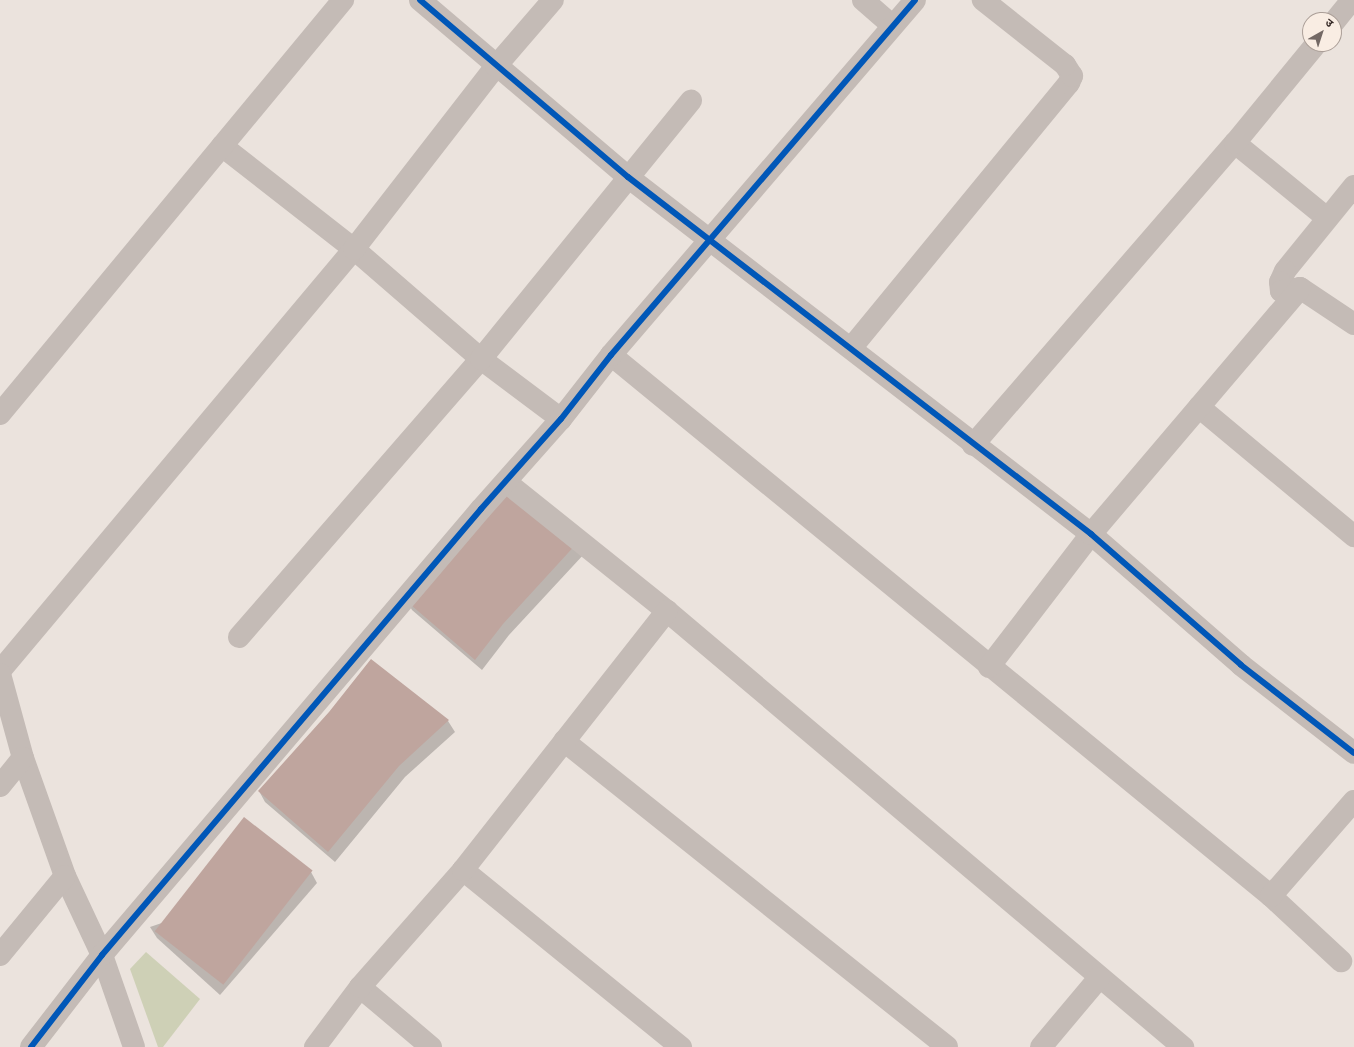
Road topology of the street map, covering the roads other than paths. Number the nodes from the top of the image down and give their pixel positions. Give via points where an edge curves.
1 (343, 0) edge
2 (420, 0) edge
3 (553, 0) edge
4 (863, 0) edge
5 (915, 0) edge
6 (983, 0) edge
7 (1352, 0) edge
8 (1342, 12) edge
9 (892, 25) junction
10 (1309, 52) edge
11 (496, 66) junction
12 (691, 101) dead end
13 (1235, 143) junction
14 (222, 146) junction
15 (628, 177) junction
16 (1354, 186) edge
17 (1327, 218) junction
18 (710, 242) junction
19 (354, 249) junction
20 (1300, 288) junction
21 (1354, 324) edge
22 (852, 348) junction
23 (611, 355) junction
24 (481, 360) junction
25 (1199, 407) junction
26 (0, 414) edge
27 (561, 419) junction
28 (973, 445) junction
29 (506, 482) junction
30 (1091, 534) junction
31 (1354, 536) edge
32 (667, 611) junction
33 (239, 637) dead end
34 (989, 667) junction
35 (0, 672) edge
36 (564, 741) junction
37 (1354, 753) edge
38 (22, 758) junction
39 (0, 786) edge
40 (1354, 801) edge
41 (463, 870) junction
42 (65, 876) junction
43 (1271, 896) junction
44 (0, 955) edge
45 (102, 955) junction
46 (1341, 961) dead end
47 (1099, 978) junction
48 (360, 987) junction
49 (31, 1047) edge
50 (134, 1047) edge
51 (315, 1047) edge
52 (430, 1047) edge
53 (680, 1047) edge
54 (947, 1047) edge
55 (1041, 1047) edge
56 (1183, 1047) edge

1 - 14 street
2 - 11 street
3 - 11 street
4 - 9 street
5 - 9 street
6 - 22 street via 1065,64 1072,76 1069,83
7 - 8 street
9 - 18 street
10 - 13 street
11 - 15 street
11 - 19 street
12 - 15 street
13 - 17 street
13 - 28 street
14 - 19 street
14 - 26 street
15 - 18 street
15 - 24 street
16 - 17 street
17 - 20 street via 1285,271 1280,282 1281,291
18 - 22 street
18 - 23 street
19 - 24 street
19 - 35 street
20 - 21 street
20 - 25 street
22 - 28 street
23 - 27 street
23 - 34 street
24 - 27 street
24 - 33 street
25 - 30 street
25 - 31 street
27 - 29 street
28 - 30 street
29 - 32 street
29 - 45 street
30 - 34 street
30 - 37 street via 1241,665
32 - 36 street
32 - 47 street
34 - 43 street
35 - 38 street
36 - 41 street
36 - 54 street
38 - 39 street
38 - 42 street
40 - 43 street
41 - 48 street
41 - 53 street
42 - 44 street
42 - 45 street
43 - 46 street
45 - 49 street
45 - 50 street
47 - 55 street
47 - 56 street
48 - 51 street
48 - 52 street

